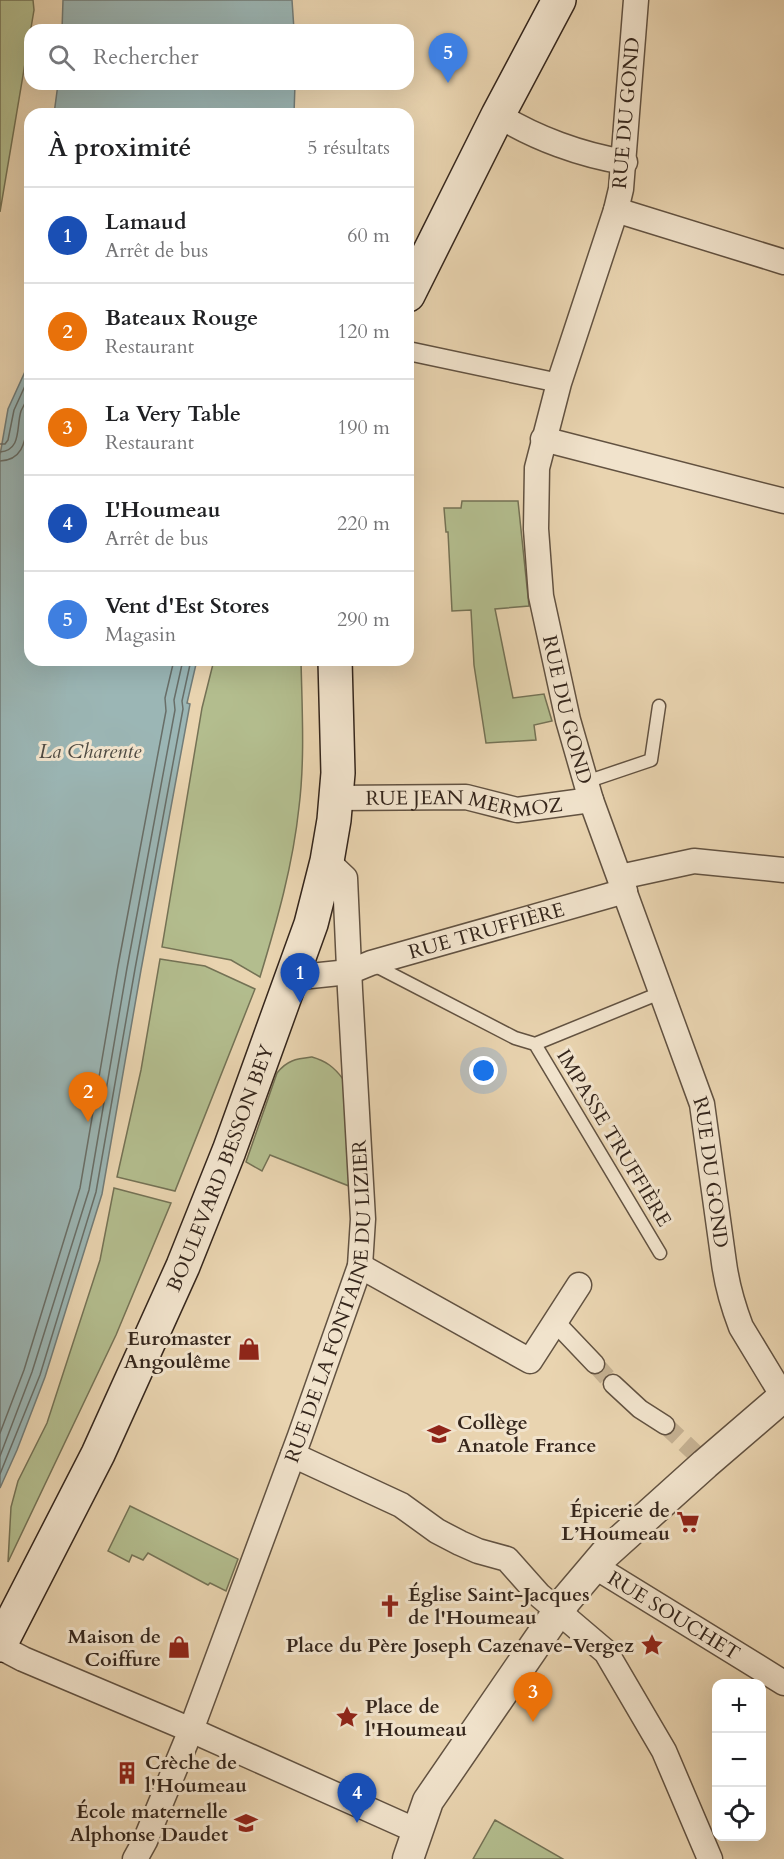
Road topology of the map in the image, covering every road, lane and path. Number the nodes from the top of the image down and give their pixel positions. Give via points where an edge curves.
1 (559, 0) edge
2 (636, 0) edge
3 (498, 115) junction
4 (625, 162) junction
5 (616, 210) junction
6 (784, 262) edge
7 (414, 283) edge
8 (414, 352) edge
9 (559, 383) junction
10 (543, 439) junction
11 (784, 501) edge
12 (335, 666) edge
13 (659, 706) dead end
14 (589, 791) junction
15 (336, 798) junction
16 (327, 861) junction
17 (784, 870) edge
18 (622, 884) junction
19 (360, 968) junction
20 (291, 978) junction
21 (660, 993) junction
22 (535, 1044) junction
23 (660, 1253) dead end
24 (360, 1266) junction
25 (579, 1285) dead end
26 (556, 1323) junction
27 (595, 1364) tunnel mouth
28 (613, 1384) tunnel mouth
29 (784, 1397) edge
30 (665, 1425) tunnel mouth
31 (293, 1455) junction
32 (594, 1566) junction
33 (558, 1611) junction
34 (0, 1646) edge
35 (784, 1683) edge
36 (190, 1730) junction
37 (417, 1831) junction
38 (135, 1859) edge
39 (408, 1859) edge
40 (710, 1859) edge

1 - 3 main road
2 - 4 street, RUE DU GOND
3 - 4 street via 517,127 597,158
3 - 7 main road
4 - 5 street, RUE DU GOND
5 - 6 street
5 - 9 street, RUE DU GOND
8 - 9 street
9 - 10 street, RUE DU GOND
10 - 11 street
10 - 14 street, RUE DU GOND via 535,496 541,596 568,720
12 - 15 main road, BOULEVARD BESSON BEY
13 - 14 lane via 651,759
14 - 15 street, RUE JEAN MERMOZ via 517,810 466,797
14 - 18 street, RUE DU GOND
15 - 16 main road, BOULEVARD BESSON BEY
16 - 19 street, RUE DE LA FONTAINE DU LIZIER via 345,878
16 - 20 main road, BOULEVARD BESSON BEY via 311,924
17 - 18 street, RUE TRUFFIÈRE via 694,861
18 - 19 street, RUE TRUFFIÈRE
18 - 21 street, RUE DU GOND
19 - 20 street, RUE TRUFFIÈRE
19 - 22 lane, IMPASSE TRUFFIÈRE
19 - 24 street, RUE DE LA FONTAINE DU LIZIER
20 - 34 main road, BOULEVARD BESSON BEY via 183,1266 98,1454
21 - 22 lane, IMPASSE TRUFFIÈRE
21 - 29 street, RUE DU GOND via 702,1104 727,1284 737,1317
22 - 23 lane, IMPASSE TRUFFIÈRE
24 - 26 street via 530,1360
24 - 31 street, RUE DE LA FONTAINE DU LIZIER
25 - 26 street
26 - 27 street
28 - 30 street
29 - 32 street via 700,1458
31 - 33 street via 401,1505 460,1543 507,1559
31 - 36 street, RUE DE LA FONTAINE DU LIZIER
32 - 33 street
32 - 35 street, RUE SOUCHET
33 - 37 street via 428,1800
33 - 40 street via 606,1652 664,1751
34 - 36 street
36 - 37 street
36 - 38 street, RUE DE LA FONTAINE DU LIZIER
37 - 39 street

